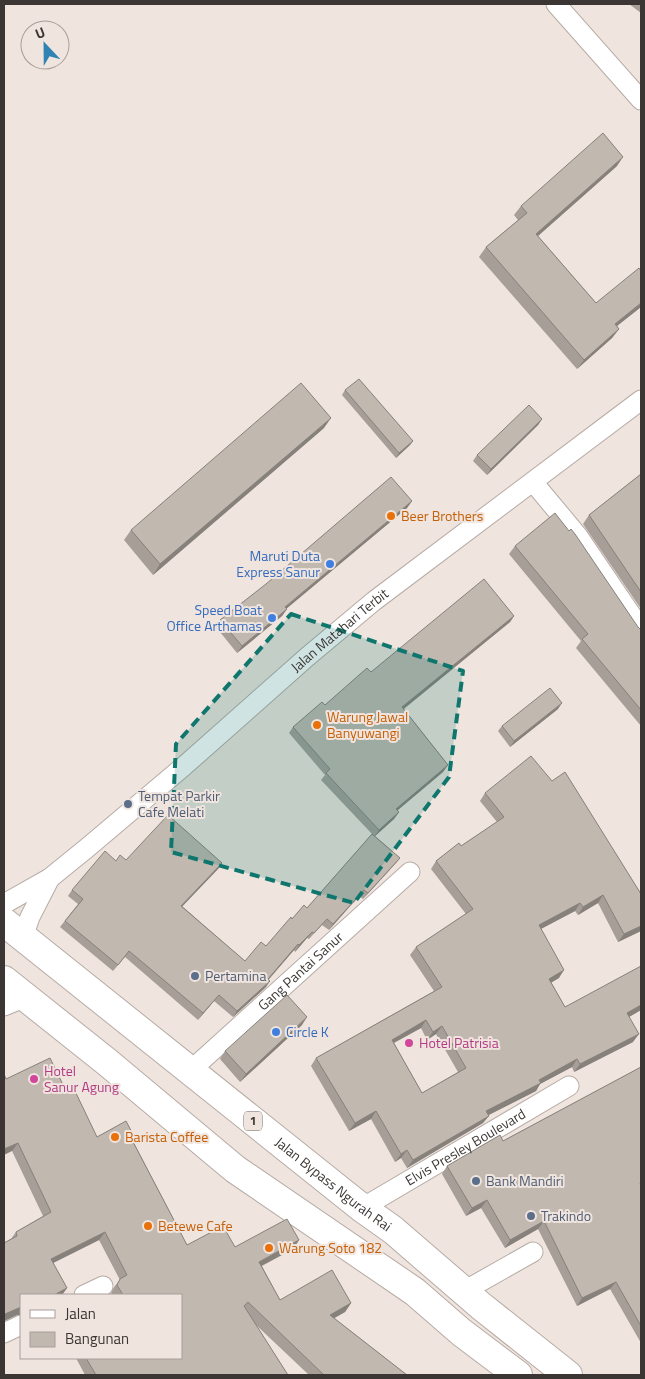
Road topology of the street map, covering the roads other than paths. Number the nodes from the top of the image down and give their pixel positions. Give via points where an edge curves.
1 (556, 4) edge
2 (638, 92) edge
3 (641, 400) edge
4 (533, 482) junction
5 (641, 629) edge
6 (410, 872) dead end
7 (50, 878) junction
8 (4, 904) edge
9 (13, 929) edge
10 (4, 980) edge
11 (15, 1002) edge
12 (190, 1070) junction
13 (569, 1086) dead end
14 (362, 1208) junction
15 (533, 1252) dead end
16 (103, 1286) dead end
17 (86, 1294) edge
18 (473, 1298) junction
19 (20, 1325) edge
20 (461, 1332) junction
21 (4, 1333) edge
22 (518, 1375) edge
23 (568, 1375) edge

1 - 2 street
3 - 4 street, Jalan Matahari Terbit
4 - 5 street via 578,536
4 - 7 street, Jalan Matahari Terbit via 374,601
6 - 12 street, Gang Pantai Sanur
7 - 8 street, Jalan Matahari Terbit
7 - 9 street, Jalan Matahari Terbit via 30,917
9 - 12 highway, Jalan Bypass Ngurah Rai / 1
10 - 11 highway
11 - 20 highway via 154,1100 235,1169 415,1292
12 - 14 highway, Jalan Bypass Ngurah Rai / 1
13 - 14 street, Elvis Presley Boulevard
14 - 18 highway, Jalan Bypass Ngurah Rai / 1
15 - 18 street
16 - 17 street
18 - 20 highway
18 - 23 highway, Jalan Bypass Ngurah Rai / 1
19 - 21 street
20 - 22 highway

